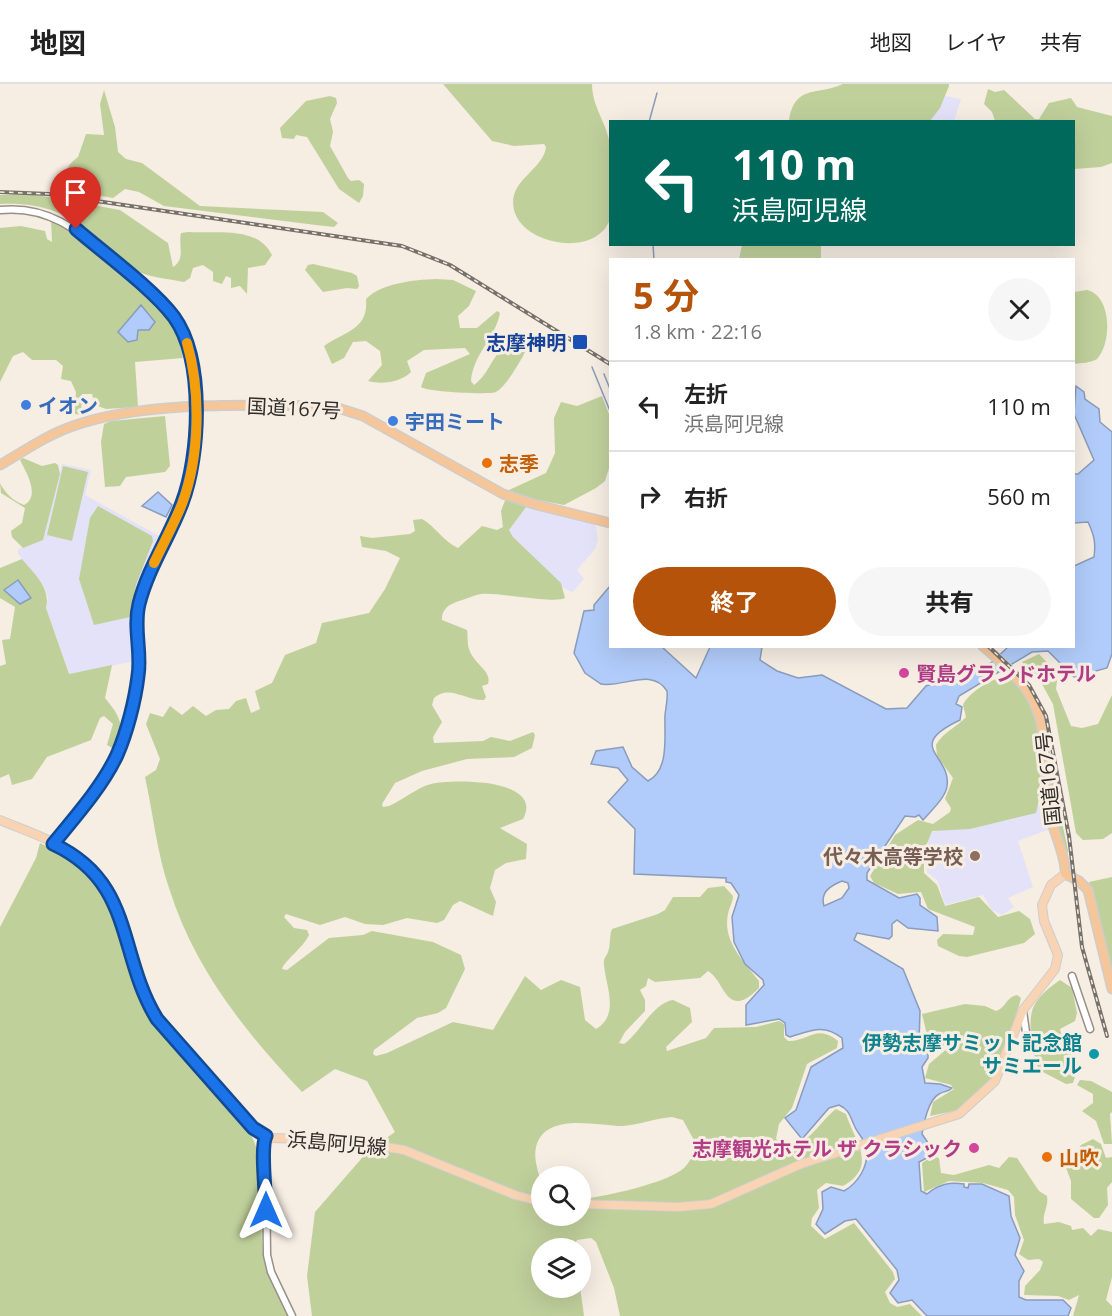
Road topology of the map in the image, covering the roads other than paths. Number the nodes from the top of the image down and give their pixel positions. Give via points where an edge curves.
1 (0, 210) edge
2 (195, 407) junction
3 (0, 465) edge
4 (609, 523) edge
5 (985, 648) edge
6 (0, 820) edge
7 (53, 844) junction
8 (1065, 874) junction
9 (1072, 976) dead end
10 (1112, 989) edge
11 (1023, 1010) junction
12 (1090, 1029) dead end
13 (1012, 1039) junction
14 (266, 1136) junction
15 (531, 1199) edge
16 (591, 1204) edge
17 (292, 1316) edge

1 - 2 street via 35,211 70,225 163,306 186,341
2 - 3 highway, 国道167号 via 114,416 75,425
2 - 4 highway, 国道167号 via 321,406 351,411 504,494
2 - 7 street via 188,486 139,603 139,674 121,744 111,765
5 - 8 highway, 国道167号 via 1013,672 1039,711 1045,744 1047,802
6 - 7 main road, 浜島阿児線
7 - 14 main road, 浜島阿児線 via 86,863 106,888 157,1019 253,1128
8 - 10 highway via 1088,890
8 - 11 main road via 1051,885 1042,905 1044,921 1057,948 1057,963
9 - 12 street
11 - 13 main road
11 - 13 street via 1027,1043
13 - 16 main road via 995,1081 958,1114 801,1164 711,1204
14 - 15 main road, 浜島阿児線 via 357,1142 404,1150
14 - 17 street via 262,1146 267,1255

